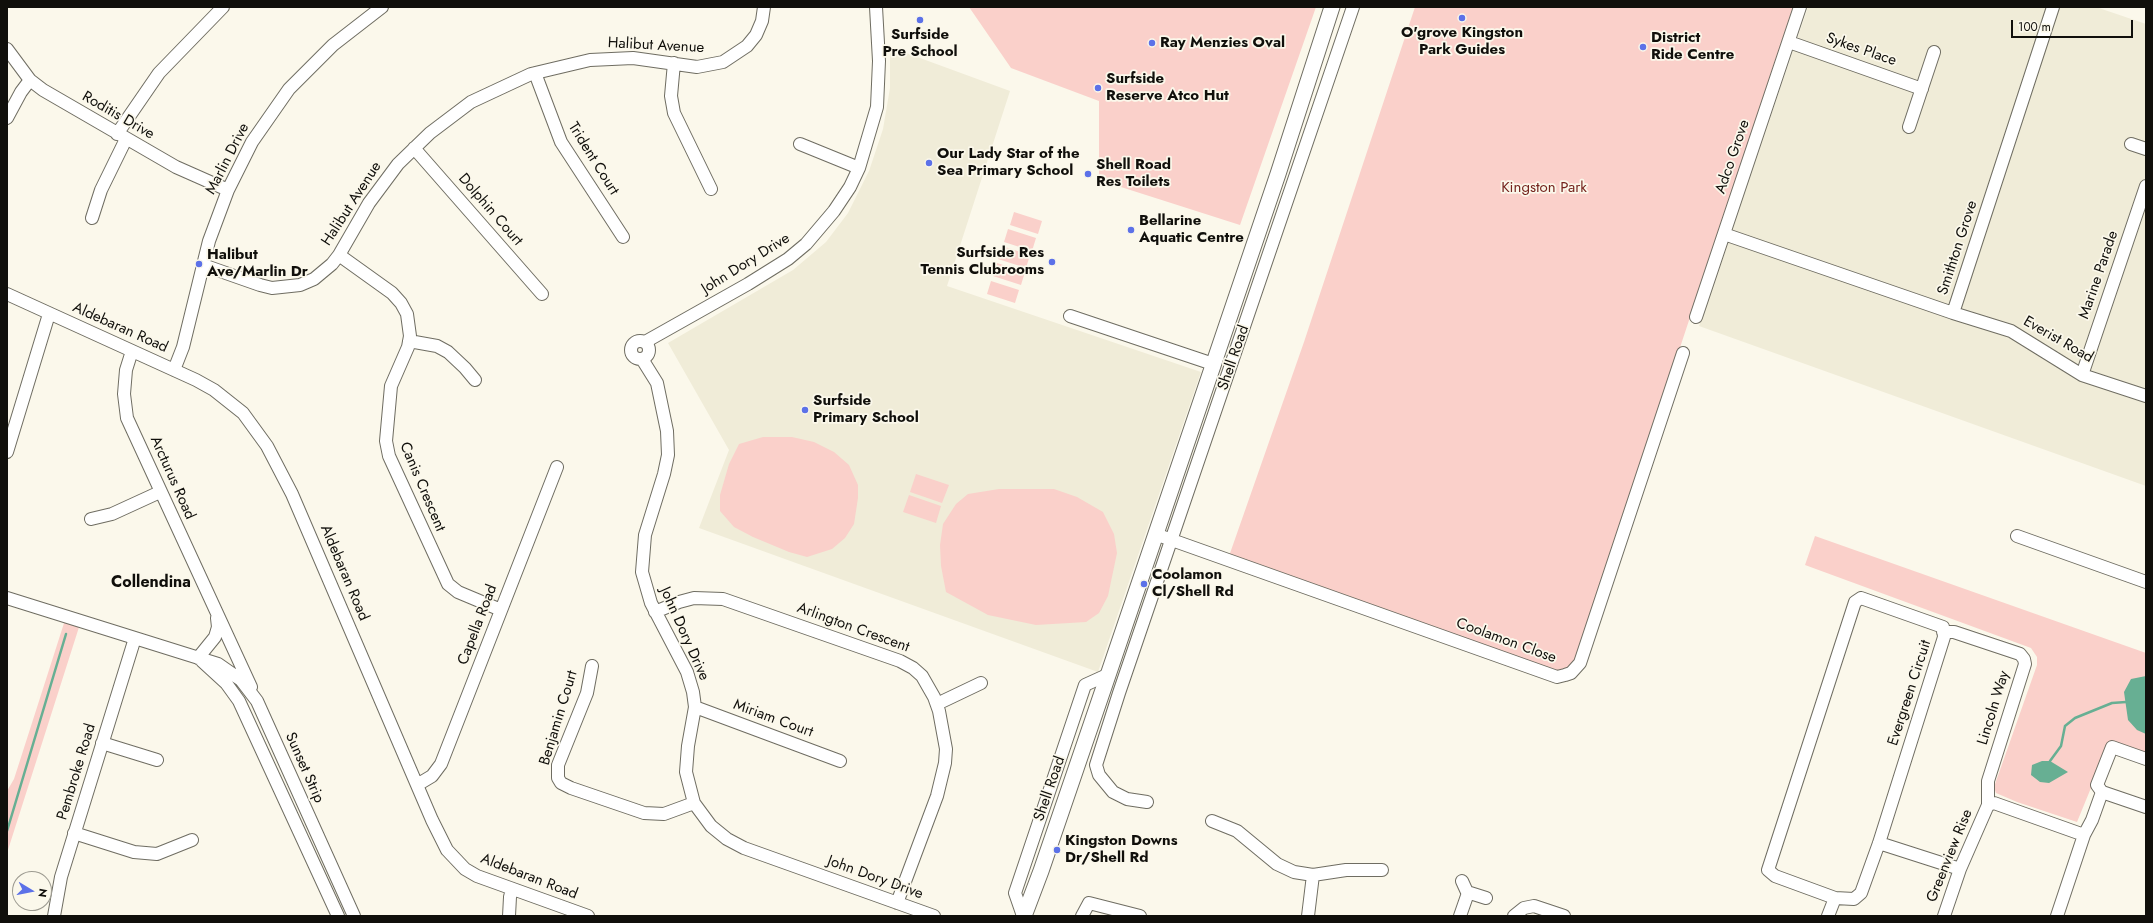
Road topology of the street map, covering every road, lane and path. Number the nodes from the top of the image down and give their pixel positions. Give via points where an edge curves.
1 (223, 7) edge
2 (382, 7) edge
3 (764, 7) edge
4 (876, 7) edge
5 (1332, 7) edge
6 (1353, 7) edge
7 (1800, 7) edge
8 (2053, 7) edge
9 (1789, 42) junction
10 (7, 49) edge
11 (1934, 52) dead end
12 (674, 63) junction
13 (535, 72) junction
14 (30, 80) junction
15 (1922, 89) junction
16 (7, 118) edge
17 (1909, 128) dead end
18 (122, 136) junction
19 (800, 144) dead end
20 (2130, 144) dead end
21 (414, 148) junction
22 (2146, 149) edge
23 (859, 168) junction
24 (2146, 186) edge
25 (711, 188) dead end
26 (228, 190) junction
27 (92, 218) dead end
28 (1724, 234) junction
29 (623, 237) dead end
30 (339, 255) junction
31 (203, 265) junction
32 (7, 294) edge
33 (542, 294) dead end
34 (1953, 313) junction
35 (49, 314) junction
36 (1070, 316) dead end
37 (1696, 317) dead end
38 (409, 341) junction
39 (132, 351) junction
40 (1683, 354) dead end
41 (1213, 364) junction
42 (174, 370) junction
43 (2082, 374) junction
44 (475, 380) dead end
45 (2146, 396) edge
46 (7, 452) edge
47 (557, 467) dead end
48 (160, 492) junction
49 (91, 519) dead end
50 (1155, 534) junction
51 (2017, 536) dead end
52 (1173, 539) junction
53 (2146, 582) edge
54 (7, 598) edge
55 (501, 610) junction
56 (655, 612) junction
57 (216, 614) junction
58 (1943, 632) junction
59 (135, 638) junction
60 (198, 658) junction
61 (592, 666) dead end
62 (1106, 681) junction
63 (981, 683) dead end
64 (1119, 693) junction
65 (257, 701) junction
66 (936, 704) junction
67 (695, 707) junction
68 (102, 743) junction
69 (2146, 759) edge
70 (157, 760) dead end
71 (840, 761) dead end
72 (417, 786) junction
73 (2102, 792) junction
74 (1147, 802) dead end
75 (694, 803) junction
76 (1988, 805) junction
77 (2146, 807) edge
78 (1212, 821) dead end
79 (74, 833) junction
80 (2084, 835) junction
81 (192, 840) dead end
82 (1879, 843) junction
83 (1960, 869) junction
84 (1382, 870) dead end
85 (1041, 871) junction
86 (1313, 875) junction
87 (1462, 881) dead end
88 (512, 889) junction
89 (1468, 893) junction
90 (1486, 898) dead end
91 (1835, 898) junction
92 (897, 903) junction
93 (1120, 914) edge
94 (54, 916) edge
95 (338, 916) edge
96 (354, 916) edge
97 (509, 916) edge
98 (588, 916) edge
99 (934, 916) edge
100 (1023, 916) edge
101 (1031, 916) edge
102 (1082, 916) edge
103 (1140, 916) edge
104 (1308, 916) edge
105 (1460, 916) edge
106 (1514, 916) edge
107 (1564, 916) edge
108 (1828, 916) edge
109 (1944, 916) edge
110 (2058, 916) edge

1 - 18 street via 159,73
2 - 26 street, Marlin Drive via 333,45 289,89 252,142
3 - 12 street, Halibut Avenue via 756,35 736,55 723,62 697,67
4 - 23 street, John Dory Drive via 879,61 877,107
5 - 41 main road, Shell Road
6 - 52 street, Shell Road
7 - 9 street, Adco Grove
8 - 34 street, Smithton Grove
9 - 15 street, Sykes Place
9 - 28 street, Adco Grove
10 - 14 street, Roditis Drive
11 - 15 street
12 - 13 street, Halibut Avenue via 633,58 590,60
12 - 25 street via 671,96 674,113
13 - 21 street, Halibut Avenue via 471,102
13 - 29 street, Trident Court via 561,142
14 - 16 street
14 - 18 street, Roditis Drive via 67,105
15 - 17 street
18 - 26 street, Roditis Drive via 176,167
18 - 27 street via 118,153 101,190
19 - 23 street
20 - 22 street
21 - 30 street, Halibut Avenue via 384,181
21 - 33 street, Dolphin Court
23 - 56 street, John Dory Drive via 834,211 806,244 788,259 645,342 649,350 647,356 642,359 657,383 667,431 668,455 645,535 642,560 645,586
24 - 43 street, Marine Parade
26 - 31 street, Marlin Drive
28 - 34 street, Smithton Grove
28 - 37 street, Adco Grove
30 - 31 street, Halibut Avenue via 314,279 286,288 260,286
30 - 38 street, Canis Crescent via 392,293 401,303 407,314
31 - 42 street, Marlin Drive
32 - 35 street, Aldebaran Road
34 - 43 street, Everist Road via 2011,331
35 - 39 street, Aldebaran Road
35 - 46 street
36 - 41 street
38 - 44 street via 437,346 448,352
38 - 55 street, Canis Crescent via 391,386 386,442 389,456 448,584 458,592
39 - 42 street, Aldebaran Road
39 - 48 street, Arcturus Road via 126,370 124,394 127,418
40 - 52 street, Coolamon Close via 1580,663 1570,673 1557,676
41 - 50 main road, Shell Road
42 - 72 street, Aldebaran Road via 196,380 230,402 256,429 267,446 292,494
43 - 45 street, Everist Road
47 - 55 street, Capella Road
48 - 49 street via 112,514
48 - 57 street, Arcturus Road
50 - 52 street, Coolamon Close
50 - 62 main road, Shell Road
51 - 53 street
52 - 64 street, Shell Road
54 - 59 street, Sunset Strip
55 - 72 street, Capella Road via 441,764 432,776
56 - 66 street, Arlington Crescent via 694,598 723,599 740,604 913,668 922,676
56 - 67 street, John Dory Drive via 687,672
57 - 60 street, Arcturus Road via 216,633
57 - 65 street, Arcturus Road
58 - 76 street, Lincoln Way via 1954,632 2020,654 2024,658 2025,664 1988,781
58 - 82 street, Evergreen Circuit via 1944,637
58 - 91 street, Evergreen Circuit via 1942,627 1861,598 1855,602 1768,870 1775,876
59 - 60 street, Sunset Strip
59 - 68 street, Pembroke Road
60 - 65 street, Sunset Strip via 226,668 244,684
60 - 95 street, Sunset Strip via 226,683 240,701
61 - 75 street, Benjamin Court via 587,693 558,765 558,778 571,788 644,813 664,814
62 - 64 street
62 - 85 main road, Shell Road
62 - 100 street, Shell Road via 1085,685 1015,893
63 - 66 street
64 - 74 street, Shell Road via 1096,765 1099,775 1113,792 1127,800
65 - 96 street, Sunset Strip
66 - 92 street, Arlington Crescent via 946,749 942,779
67 - 71 street, Miriam Court
67 - 75 street, John Dory Drive via 686,772
68 - 70 street
68 - 79 street, Pembroke Road
69 - 73 street via 2112,747 2097,785
72 - 88 street, Aldebaran Road via 438,834 455,860 477,876
73 - 77 street
73 - 80 street
75 - 92 street, John Dory Drive via 712,826 727,839 744,848
76 - 80 street, Greenview Rise via 1994,803
76 - 83 street, Greenview Rise
78 - 86 street via 1237,831 1284,868
79 - 81 street via 134,852 157,854
79 - 94 street, Pembroke Road via 61,877
80 - 110 street
82 - 83 street
82 - 91 street, Evergreen Circuit via 1861,893 1854,899
83 - 109 street, Greenview Rise
84 - 86 street via 1346,870
85 - 100 main road, Shell Road
85 - 101 main road, Shell Road
86 - 104 street
87 - 89 street
88 - 97 street
88 - 98 street, Aldebaran Road
89 - 90 street
89 - 105 street
91 - 108 street
92 - 99 street, John Dory Drive
93 - 102 street via 1089,902
93 - 103 street
106 - 107 street via 1524,908 1534,906

